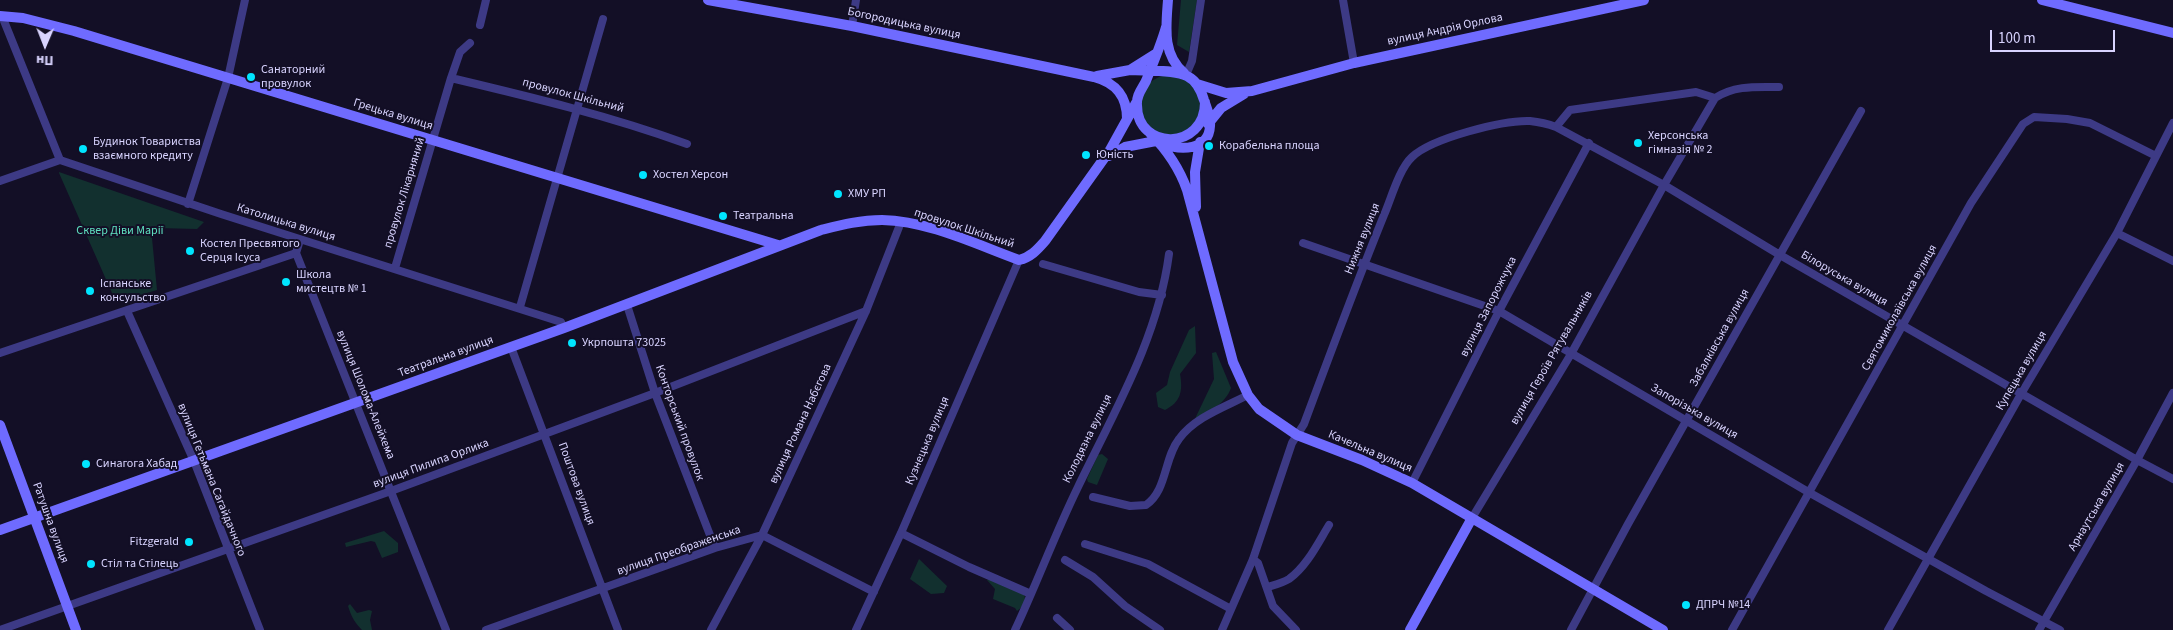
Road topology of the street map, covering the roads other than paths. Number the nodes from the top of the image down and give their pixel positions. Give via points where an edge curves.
1 (245, 0) edge
2 (486, 0) edge
3 (708, 0) edge
4 (856, 0) edge
5 (1168, 0) edge
6 (1201, 0) edge
7 (1343, 0) edge
8 (1644, 0) edge
9 (2042, 0) edge
10 (1630, 1) edge
11 (1, 16) edge
12 (603, 19) dead end
13 (480, 25) dead end
14 (852, 26) junction
15 (1166, 27) junction
16 (2173, 33) edge
17 (470, 43) dead end
18 (1157, 53) junction
19 (1354, 63) junction
20 (1130, 70) junction
21 (1149, 71) junction
22 (1164, 72) junction
23 (1186, 75) junction
24 (1094, 77) junction
25 (228, 78) junction
26 (451, 78) junction
27 (1145, 83) junction
28 (1112, 84) junction
29 (1197, 84) junction
30 (1779, 87) dead end
31 (1252, 90) junction
32 (1715, 98) junction
33 (1136, 104) junction
34 (577, 109) junction
35 (1861, 111) dead end
36 (1127, 120) junction
37 (2173, 123) edge
38 (1205, 124) junction
39 (1556, 127) junction
40 (1153, 137) junction
41 (433, 140) junction
42 (1141, 142) junction
43 (687, 144) dead end
44 (1589, 144) junction
45 (1199, 146) junction
46 (1167, 152) junction
47 (2156, 156) junction
48 (60, 160) junction
49 (1104, 160) junction
50 (558, 178) junction
51 (0, 181) edge
52 (1664, 185) junction
53 (188, 204) junction
54 (901, 222) junction
55 (1198, 228) junction
56 (2116, 234) junction
57 (300, 240) junction
58 (1303, 243) dead end
59 (778, 245) junction
60 (296, 253) junction
61 (1169, 254) dead end
62 (1780, 255) junction
63 (1019, 260) junction
64 (2173, 261) edge
65 (1042, 264) dead end
66 (1364, 264) junction
67 (395, 268) junction
68 (1162, 295) junction
69 (627, 305) junction
70 (520, 307) junction
71 (128, 311) junction
72 (866, 311) junction
73 (1499, 311) junction
74 (1903, 326) junction
75 (564, 328) junction
76 (511, 347) junction
77 (0, 353) edge
78 (1572, 354) junction
79 (655, 393) junction
80 (2173, 393) edge
81 (1248, 394) junction
82 (2021, 394) junction
83 (357, 402) junction
84 (1687, 420) junction
85 (0, 425) edge
86 (545, 434) junction
87 (1297, 435) junction
88 (194, 460) junction
89 (2137, 460) junction
90 (2173, 479) edge
91 (1412, 483) junction
92 (391, 491) junction
93 (1810, 493) junction
94 (1093, 497) dead end
95 (35, 518) junction
96 (1472, 518) junction
97 (1329, 525) dead end
98 (0, 530) edge
99 (901, 533) junction
100 (762, 535) junction
101 (1085, 544) dead end
102 (715, 548) junction
103 (227, 550) junction
104 (1253, 559) junction
105 (1928, 559) junction
106 (1064, 560) dead end
107 (1267, 587) junction
108 (602, 589) junction
109 (1594, 589) junction
110 (874, 592) junction
111 (1031, 594) junction
112 (67, 606) junction
113 (1231, 609) junction
114 (1056, 618) dead end
115 (2045, 620) junction
116 (0, 630) edge
117 (76, 630) edge
118 (260, 630) edge
119 (446, 630) edge
120 (486, 630) edge
121 (618, 630) edge
122 (711, 630) edge
123 (856, 630) edge
124 (1015, 630) edge
125 (1070, 630) edge
126 (1160, 630) edge
127 (1222, 630) edge
128 (1296, 630) edge
129 (1410, 630) edge
130 (1571, 630) edge
131 (1663, 630) edge
132 (1732, 630) edge
133 (1888, 630) edge
134 (2039, 630) edge
135 (2060, 630) edge

1 - 25 street
2 - 13 street
3 - 14 street, Богородицька вулиця
4 - 14 street
5 - 15 street
6 - 23 street via 1192,61
7 - 19 street
8 - 10 street, вулиця Андрія Орлова
9 - 16 street
10 - 19 street, вулиця Андрія Орлова
11 - 25 street, Грецька вулиця via 24,18 74,31
11 - 48 street
12 - 34 street
14 - 24 street, Богородицька вулиця
15 - 18 street
15 - 23 street via 1166,41 1173,62
17 - 26 street, провулок Лікарняний via 460,52
18 - 20 street, Богородицька вулиця
18 - 21 street
19 - 31 street, вулиця Андрія Орлова
20 - 21 street, Богородицька вулиця
20 - 24 street, Богородицька вулиця
21 - 22 street, Богородицька вулиця
21 - 27 street
22 - 23 street
22 - 27 street
23 - 29 street
24 - 28 street, Богородицька вулиця
25 - 41 street, Грецька вулиця
25 - 53 street
26 - 34 street, провулок Шкільний
26 - 41 street, провулок Лікарняний
27 - 33 street
28 - 33 street, Богородицька вулиця
28 - 36 street via 1124,98
29 - 31 street, вулиця Андрія Орлова via 1226,93
29 - 38 street via 1205,102
30 - 32 street via 1741,88
31 - 38 street, вулиця Андрія Орлова via 1228,102
32 - 39 street via 1696,92 1570,110
32 - 52 street, вулиця Героїв Рятувальників
33 - 36 street
33 - 40 street via 1140,120
34 - 43 street, провулок Шкільний
34 - 50 street
35 - 62 street, Забалківська вулиця
36 - 49 street
37 - 47 street, Купецька вулиця
38 - 40 street via 1182,138
38 - 45 street, Качельна вулиця
38 - 45 street via 1210,131
39 - 44 street, Білоруська вулиця
39 - 66 street, Нижня вулиця via 1529,121 1507,122 1454,136 1417,153 1410,158 1402,174
40 - 42 street
40 - 45 street via 1178,148
40 - 46 street, Качельна вулиця
41 - 50 street, Грецька вулиця
41 - 67 street, провулок Лікарняний
42 - 46 street
42 - 49 street via 1117,150
44 - 52 street, Білоруська вулиця
44 - 73 street, вулиця Запорожчука
45 - 55 street, Качельна вулиця via 1195,172
46 - 55 street, Качельна вулиця via 1181,172
47 - 56 street, Купецька вулиця
47 - 74 street, Святомиколаївська вулиця via 2090,123 2034,117 2023,124 1971,202
48 - 51 street
48 - 53 street, Католицька вулиця
49 - 63 street via 1040,247 1029,257
50 - 59 street, Грецька вулиця
50 - 70 street
52 - 62 street, Білоруська вулиця
52 - 78 street, вулиця Героїв Рятувальників
53 - 57 street, Католицька вулиця
54 - 59 street, Театральна вулиця via 851,222
54 - 63 street, провулок Шкільний via 933,229
54 - 72 street, вулиця Романа Набєгова
55 - 81 street, Качельна вулиця via 1230,353
56 - 64 street
56 - 82 street, Купецька вулиця
57 - 60 street
57 - 67 street, Католицька вулиця
58 - 66 street, Запорізька вулиця
59 - 69 street, Театральна вулиця
60 - 71 street
60 - 83 street, вулиця Шолома-Алейхема
61 - 68 street, Колодязна вулиця
62 - 74 street, Білоруська вулиця
62 - 84 street, Забалківська вулиця
63 - 99 street, Кузнецька вулиця
65 - 68 street via 1139,292
66 - 73 street, Запорізька вулиця
66 - 87 street, Нижня вулиця via 1304,424
67 - 70 street, Католицька вулиця
68 - 111 street, Колодязна вулиця via 1136,365
69 - 75 street, Театральна вулиця
69 - 79 street, Конторський провулок
70 - 75 street, Католицька вулиця via 561,322
71 - 77 street
71 - 88 street, вулиця Гетьмана Сагайдачного
72 - 79 street, вулиця Пилипа Орлика
72 - 100 street, вулиця Романа Набєгова
73 - 78 street, Запорізька вулиця
73 - 91 street, вулиця Запорожчука
74 - 82 street, Білоруська вулиця
74 - 93 street, Святомиколаївська вулиця
75 - 76 street, Театральна вулиця
76 - 83 street, Театральна вулиця
76 - 86 street, Поштова вулиця
78 - 84 street, Запорізька вулиця
78 - 96 street, вулиця Героїв Рятувальників
79 - 86 street, вулиця Пилипа Орлика
79 - 102 street, Конторський провулок
80 - 89 street, Арнаутська вулиця
81 - 87 street, Качельна вулиця via 1268,417
81 - 94 street via 1209,414 1184,433 1174,447 1156,495 1146,505 1130,506
82 - 89 street, Білоруська вулиця
82 - 105 street, Купецька вулиця
83 - 88 street, Театральна вулиця
83 - 92 street, вулиця Шолома-Алейхема
84 - 93 street, Запорізька вулиця
84 - 109 street, Забалківська вулиця
85 - 95 street, Ратушна вулиця
86 - 92 street, вулиця Пилипа Орлика
86 - 108 street, Поштова вулиця
87 - 91 street, Качельна вулиця
87 - 104 street, Нижня вулиця
88 - 95 street, Театральна вулиця
88 - 103 street, вулиця Гетьмана Сагайдачного
89 - 90 street, Білоруська вулиця
89 - 115 street, Арнаутська вулиця
91 - 96 street, Качельна вулиця
92 - 103 street, вулиця Пилипа Орлика
92 - 119 street, вулиця Шолома-Алейхема
93 - 105 street, Запорізька вулиця
93 - 132 street, Святомиколаївська вулиця
95 - 98 street, Театральна вулиця
95 - 112 street, Ратушна вулиця
96 - 109 street, Качельна вулиця
96 - 129 street, вулиця Героїв Рятувальників
97 - 107 street via 1294,575
99 - 110 street, Кузнецька вулиця
99 - 111 street
100 - 102 street, вулиця Преображенська
100 - 110 street
100 - 122 street, вулиця Романа Набєгова
101 - 113 street via 1148,564
102 - 108 street, вулиця Преображенська
103 - 112 street, вулиця Пилипа Орлика
103 - 118 street, вулиця Гетьмана Сагайдачного
104 - 107 street via 1258,563
104 - 113 street, Нижня вулиця
105 - 115 street, Запорізька вулиця
105 - 133 street, Купецька вулиця
106 - 126 street via 1092,577 1125,606
107 - 128 street via 1273,606
108 - 120 street, вулиця Преображенська
108 - 121 street, Поштова вулиця
109 - 130 street, Забалківська вулиця
109 - 131 street, Качельна вулиця
110 - 123 street, Кузнецька вулиця
111 - 124 street, Колодязна вулиця
112 - 116 street, вулиця Пилипа Орлика
112 - 117 street, Ратушна вулиця
113 - 127 street, Нижня вулиця
114 - 125 street
115 - 134 street, Арнаутська вулиця
115 - 135 street, Запорізька вулиця

